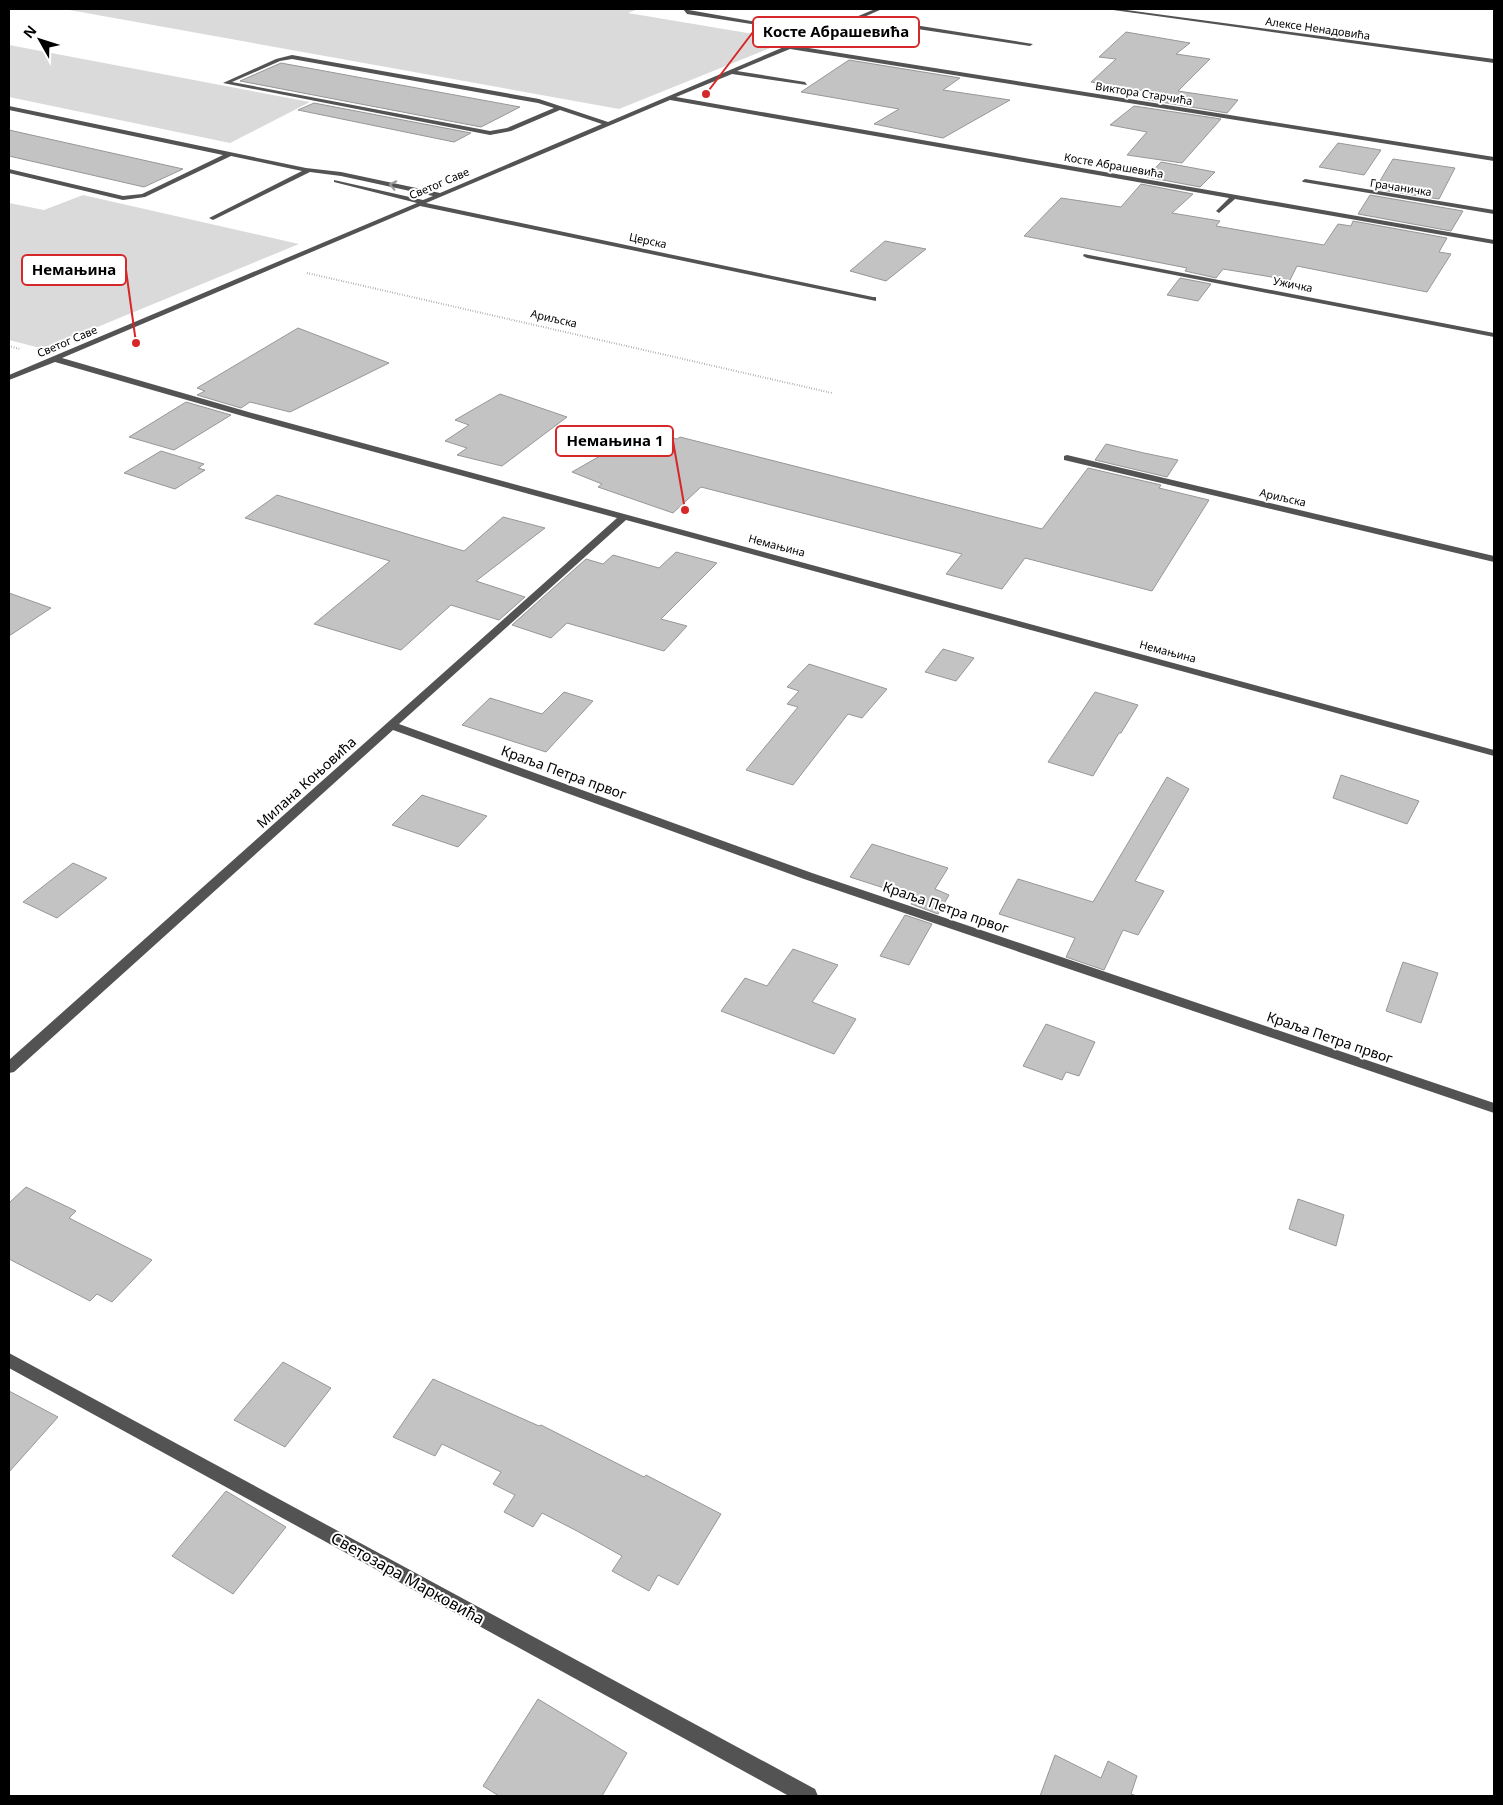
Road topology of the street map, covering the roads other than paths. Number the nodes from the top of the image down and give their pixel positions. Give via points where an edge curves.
1 (686, 9) edge
2 (879, 9) edge
3 (1109, 9) edge
4 (857, 18) junction
5 (805, 41) junction
6 (1030, 44) dead end
7 (790, 47) junction
8 (1494, 61) edge
9 (732, 72) junction
10 (806, 84) dead end
11 (670, 98) junction
12 (561, 107) junction
13 (9, 108) edge
14 (608, 124) junction
15 (230, 154) junction
16 (1494, 159) edge
17 (306, 170) junction
18 (9, 172) edge
19 (1305, 181) dead end
20 (440, 195) junction
21 (1233, 197) junction
22 (421, 203) junction
23 (1219, 211) dead end
24 (1494, 212) edge
25 (214, 218) dead end
26 (1494, 242) edge
27 (1087, 256) dead end
28 (873, 298) dead end
29 (1494, 335) edge
30 (55, 359) junction
31 (9, 378) edge
32 (1068, 458) dead end
33 (624, 517) junction
34 (1494, 558) edge
35 (391, 725) junction
36 (1494, 752) edge
37 (9, 1068) edge
38 (1494, 1108) edge
39 (9, 1360) edge
40 (808, 1796) edge

1 - 5 street via 692,13 766,25 783,36
2 - 4 street, Светог Саве
3 - 8 street, Алексе Ненадовића
4 - 5 street, Светог Саве
4 - 6 street
5 - 7 street, Светог Саве
7 - 9 street, Светог Саве
7 - 16 street, Виктора Старчића
9 - 10 street
9 - 11 street, Светог Саве
11 - 14 street, Светог Саве
11 - 21 street, Косте Абрашевића
12 - 12 street via 292,57 226,83 490,133 509,130
12 - 14 street
13 - 15 street
14 - 20 street, Светог Саве
15 - 17 street
15 - 18 street via 134,198
20 -> 17 street
17 - 22 street, Церска via 331,180
17 - 25 street
19 - 24 street, Грачаничка
20 - 22 street, Светог Саве
21 - 23 street
21 - 26 street, Косте Абрашевића
22 - 28 street, Церска
22 - 30 street, Светог Саве
27 - 29 street, Ужичка
30 - 31 street, Светог Саве
30 - 33 street, Немањина
32 - 34 street, Ариљска
33 - 35 street, Милана Коњовића
33 - 36 street, Немањина
35 - 37 street, Милана Коњовића
35 - 38 street, Краља Петра првог via 808,876
39 - 40 street, Светозара Марковића

